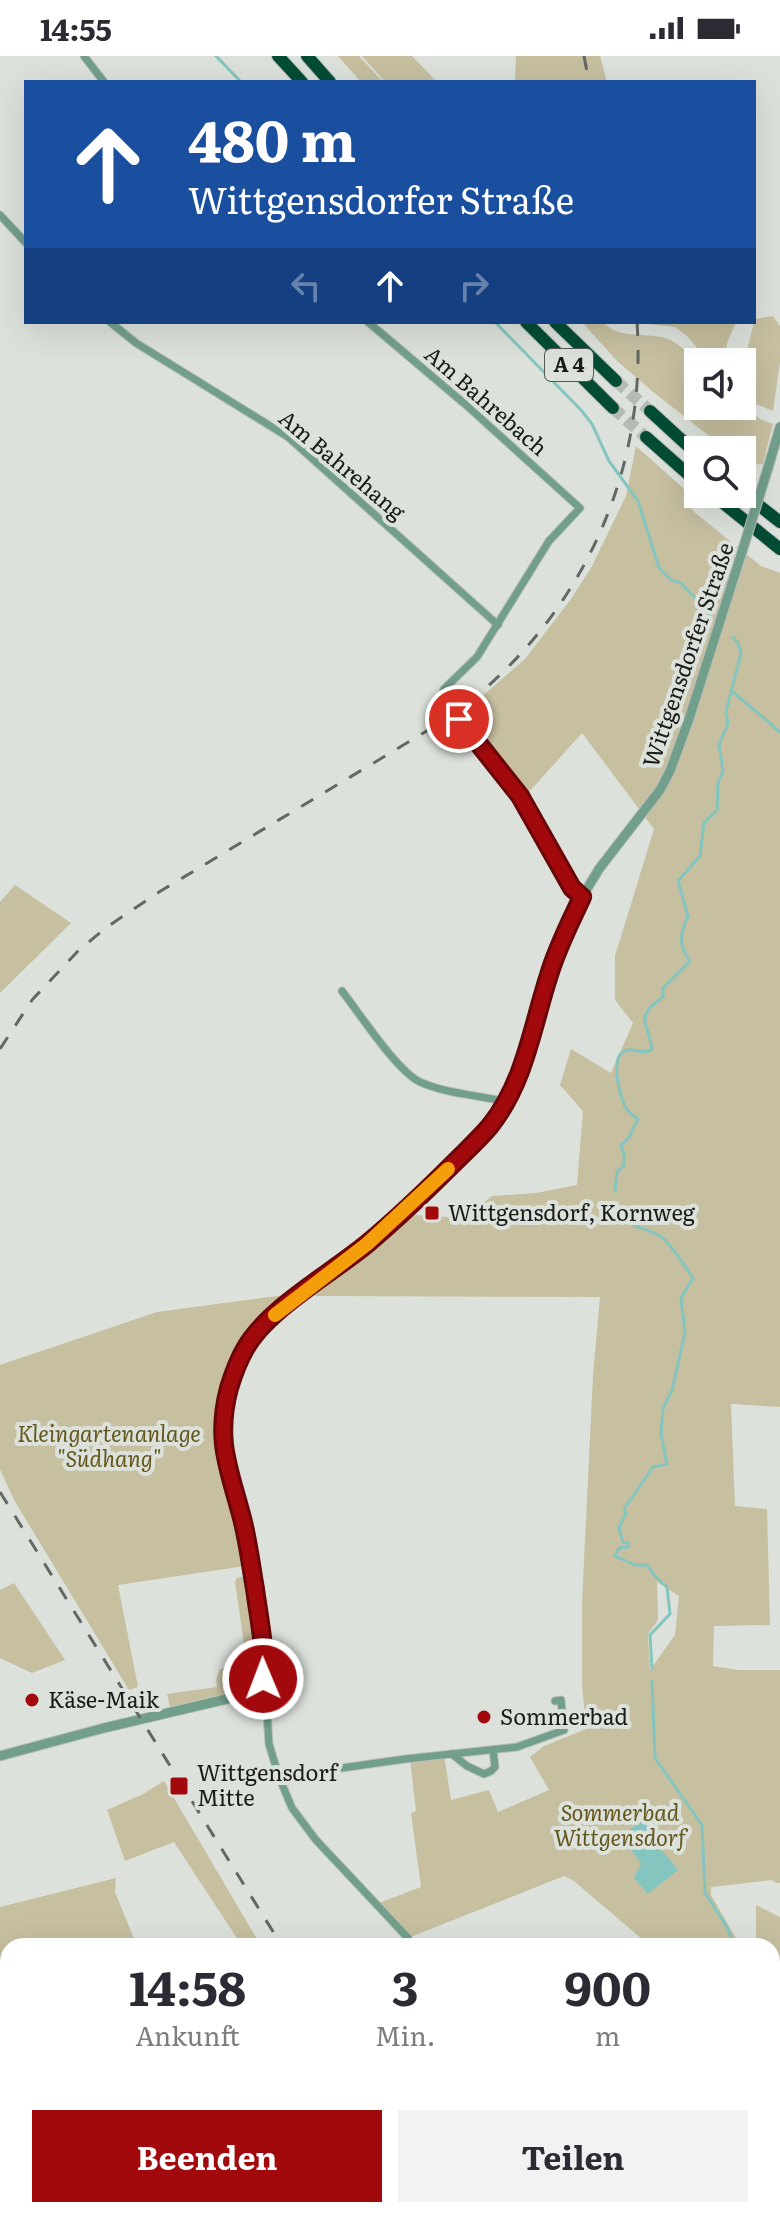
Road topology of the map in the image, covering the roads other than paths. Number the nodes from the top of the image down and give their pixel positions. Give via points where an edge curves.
1 (84, 56) edge
2 (278, 56) edge
3 (307, 56) edge
4 (102, 80) edge
5 (300, 80) edge
6 (328, 80) edge
7 (0, 215) edge
8 (24, 241) edge
9 (112, 324) edge
10 (370, 324) edge
11 (528, 324) edge
12 (557, 324) edge
13 (616, 381) tunnel mouth
14 (613, 408) tunnel mouth
15 (650, 411) tunnel mouth
16 (780, 427) edge
17 (646, 437) tunnel mouth
18 (684, 442) edge
19 (684, 471) edge
20 (756, 503) edge
21 (729, 508) edge
22 (780, 522) edge
23 (780, 549) edge
24 (498, 625) junction
25 (448, 704) dead end
26 (459, 719) tunnel mouth
27 (582, 897) junction
28 (342, 991) dead end
29 (506, 1102) junction
30 (259, 1687) junction
31 (555, 1701) dead end
32 (493, 1750) junction
33 (452, 1754) junction
34 (0, 1756) edge
35 (279, 1777) junction
36 (408, 1938) dead end

1 - 4 street
2 - 5 highway
3 - 6 highway
7 - 8 street
9 - 24 street, Am Bahrehang via 288,437
10 - 24 street, Am Bahrebach via 580,508 549,541
11 - 14 highway, A 4
12 - 13 highway, A 4
15 - 18 highway
16 - 27 street, Wittgensdorfer Straße, bridge via 670,771
17 - 19 highway
20 - 22 highway
21 - 23 highway
24 - 25 street via 477,657 444,689
26 - 27 street via 520,796
27 - 29 street, Wittgensdorfer Straße via 549,973 519,1076
28 - 29 street via 418,1081
29 - 30 street, Wittgensdorfer Straße via 445,1172 367,1244 257,1331 237,1364 222,1436 259,1613 264,1667
30 - 34 street
30 - 35 street via 266,1696 269,1744
31 - 32 street via 561,1700 564,1730
32 - 33 street
32 - 33 street via 495,1767 484,1774
33 - 35 street
35 - 36 street via 292,1808 316,1840

